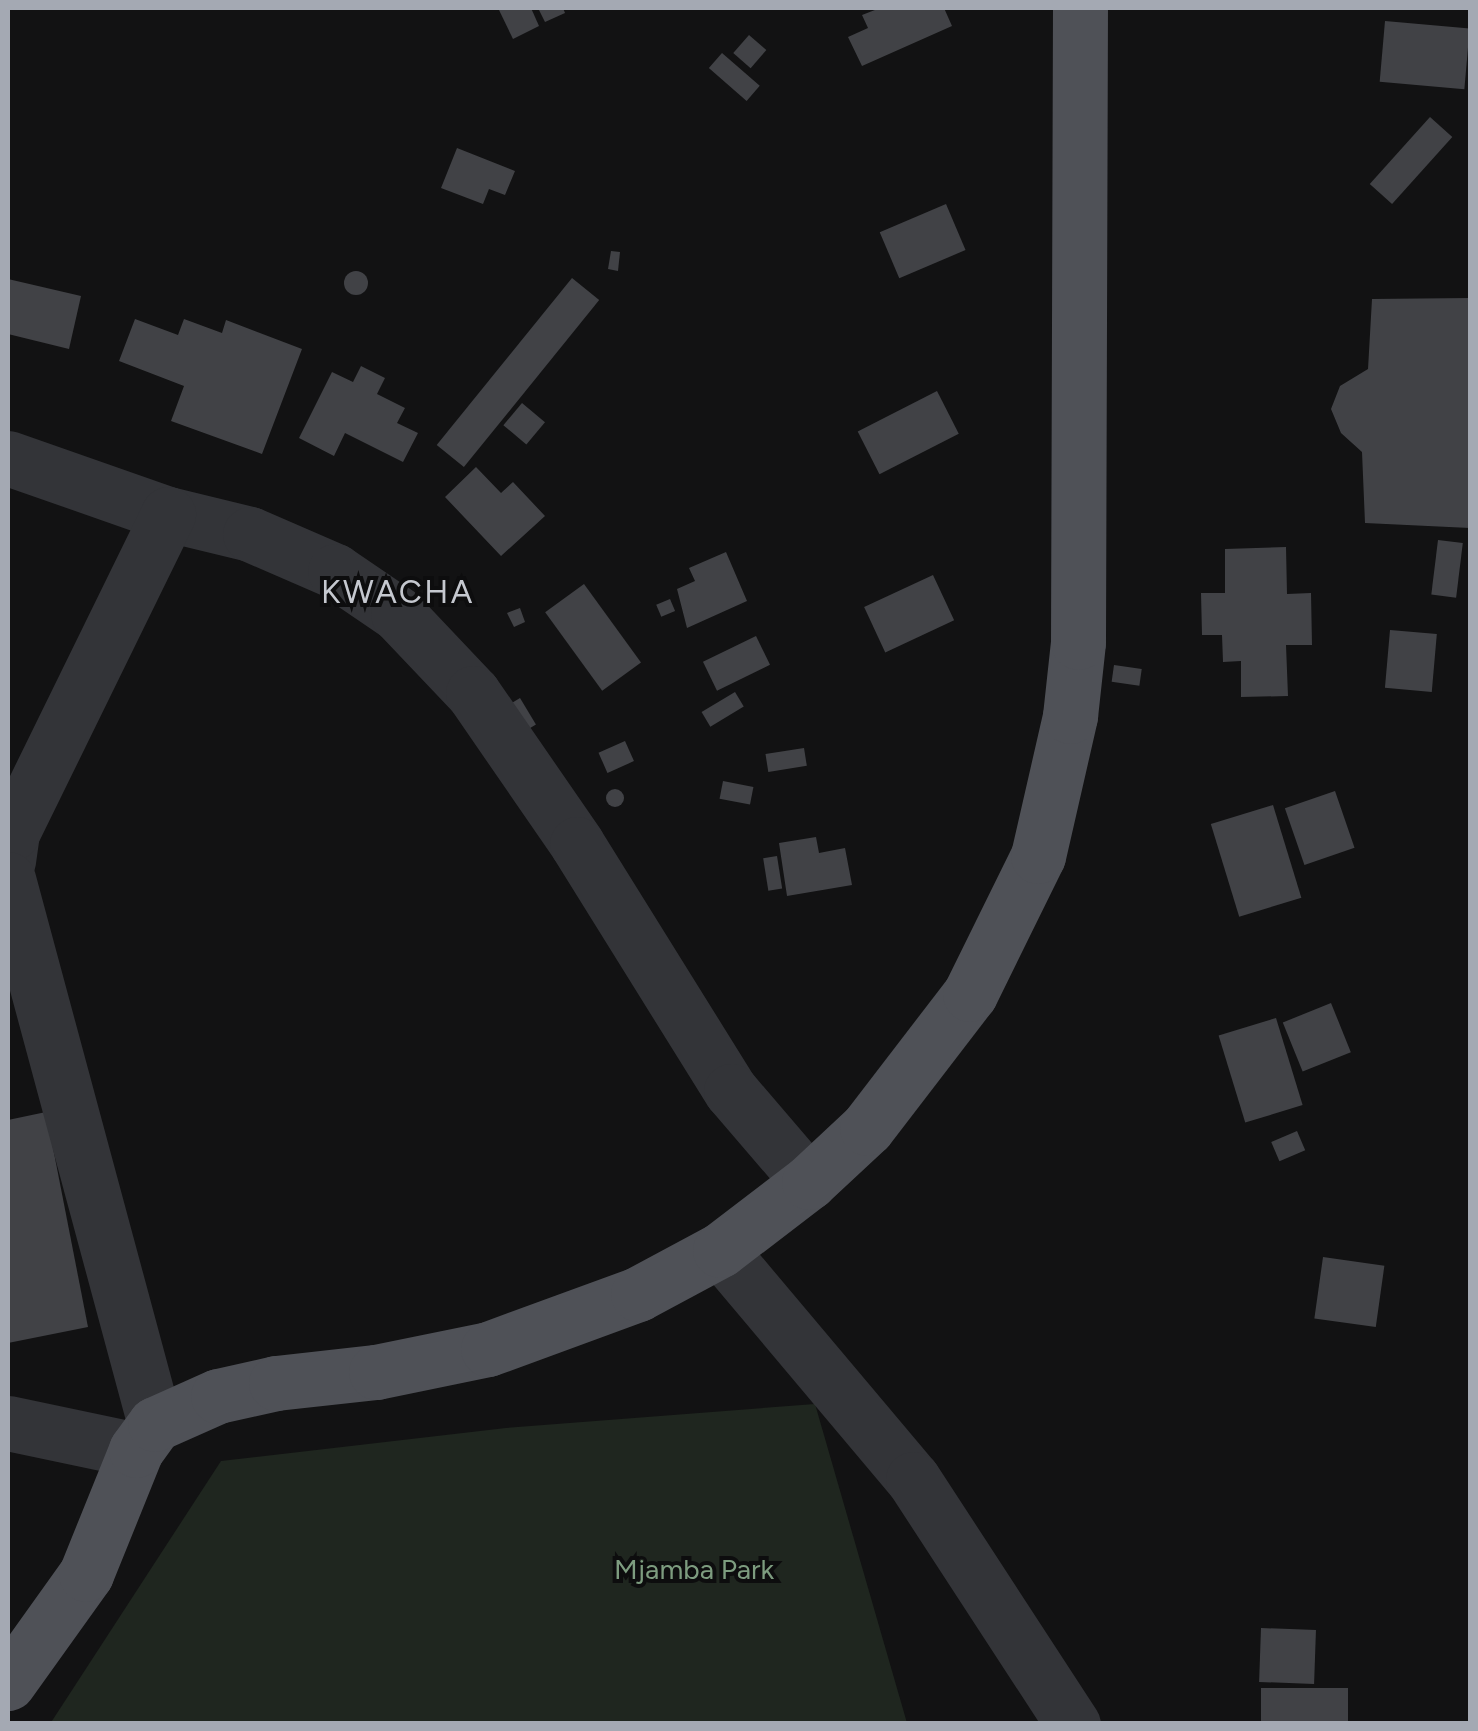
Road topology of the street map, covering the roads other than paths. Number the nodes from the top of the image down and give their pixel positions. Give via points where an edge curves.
1 (1080, 8) edge
2 (8, 458) edge
3 (168, 514) junction
4 (8, 860) edge
5 (10, 907) edge
6 (809, 1182) junction
7 (720, 1250) junction
8 (8, 1424) edge
9 (146, 1437) junction
10 (8, 1683) edge
11 (1073, 1724) edge

1 - 6 main road via 1078,642 1061,775 1038,856 970,994 867,1128
2 - 3 street
3 - 4 street via 28,798
3 - 6 street via 250,534 335,571 423,641 521,759 730,1091
5 - 9 street via 38,972
6 - 7 main road
7 - 9 main road via 638,1294 488,1348 218,1396
7 - 11 street via 913,1480
8 - 9 street
9 - 10 main road via 86,1574

